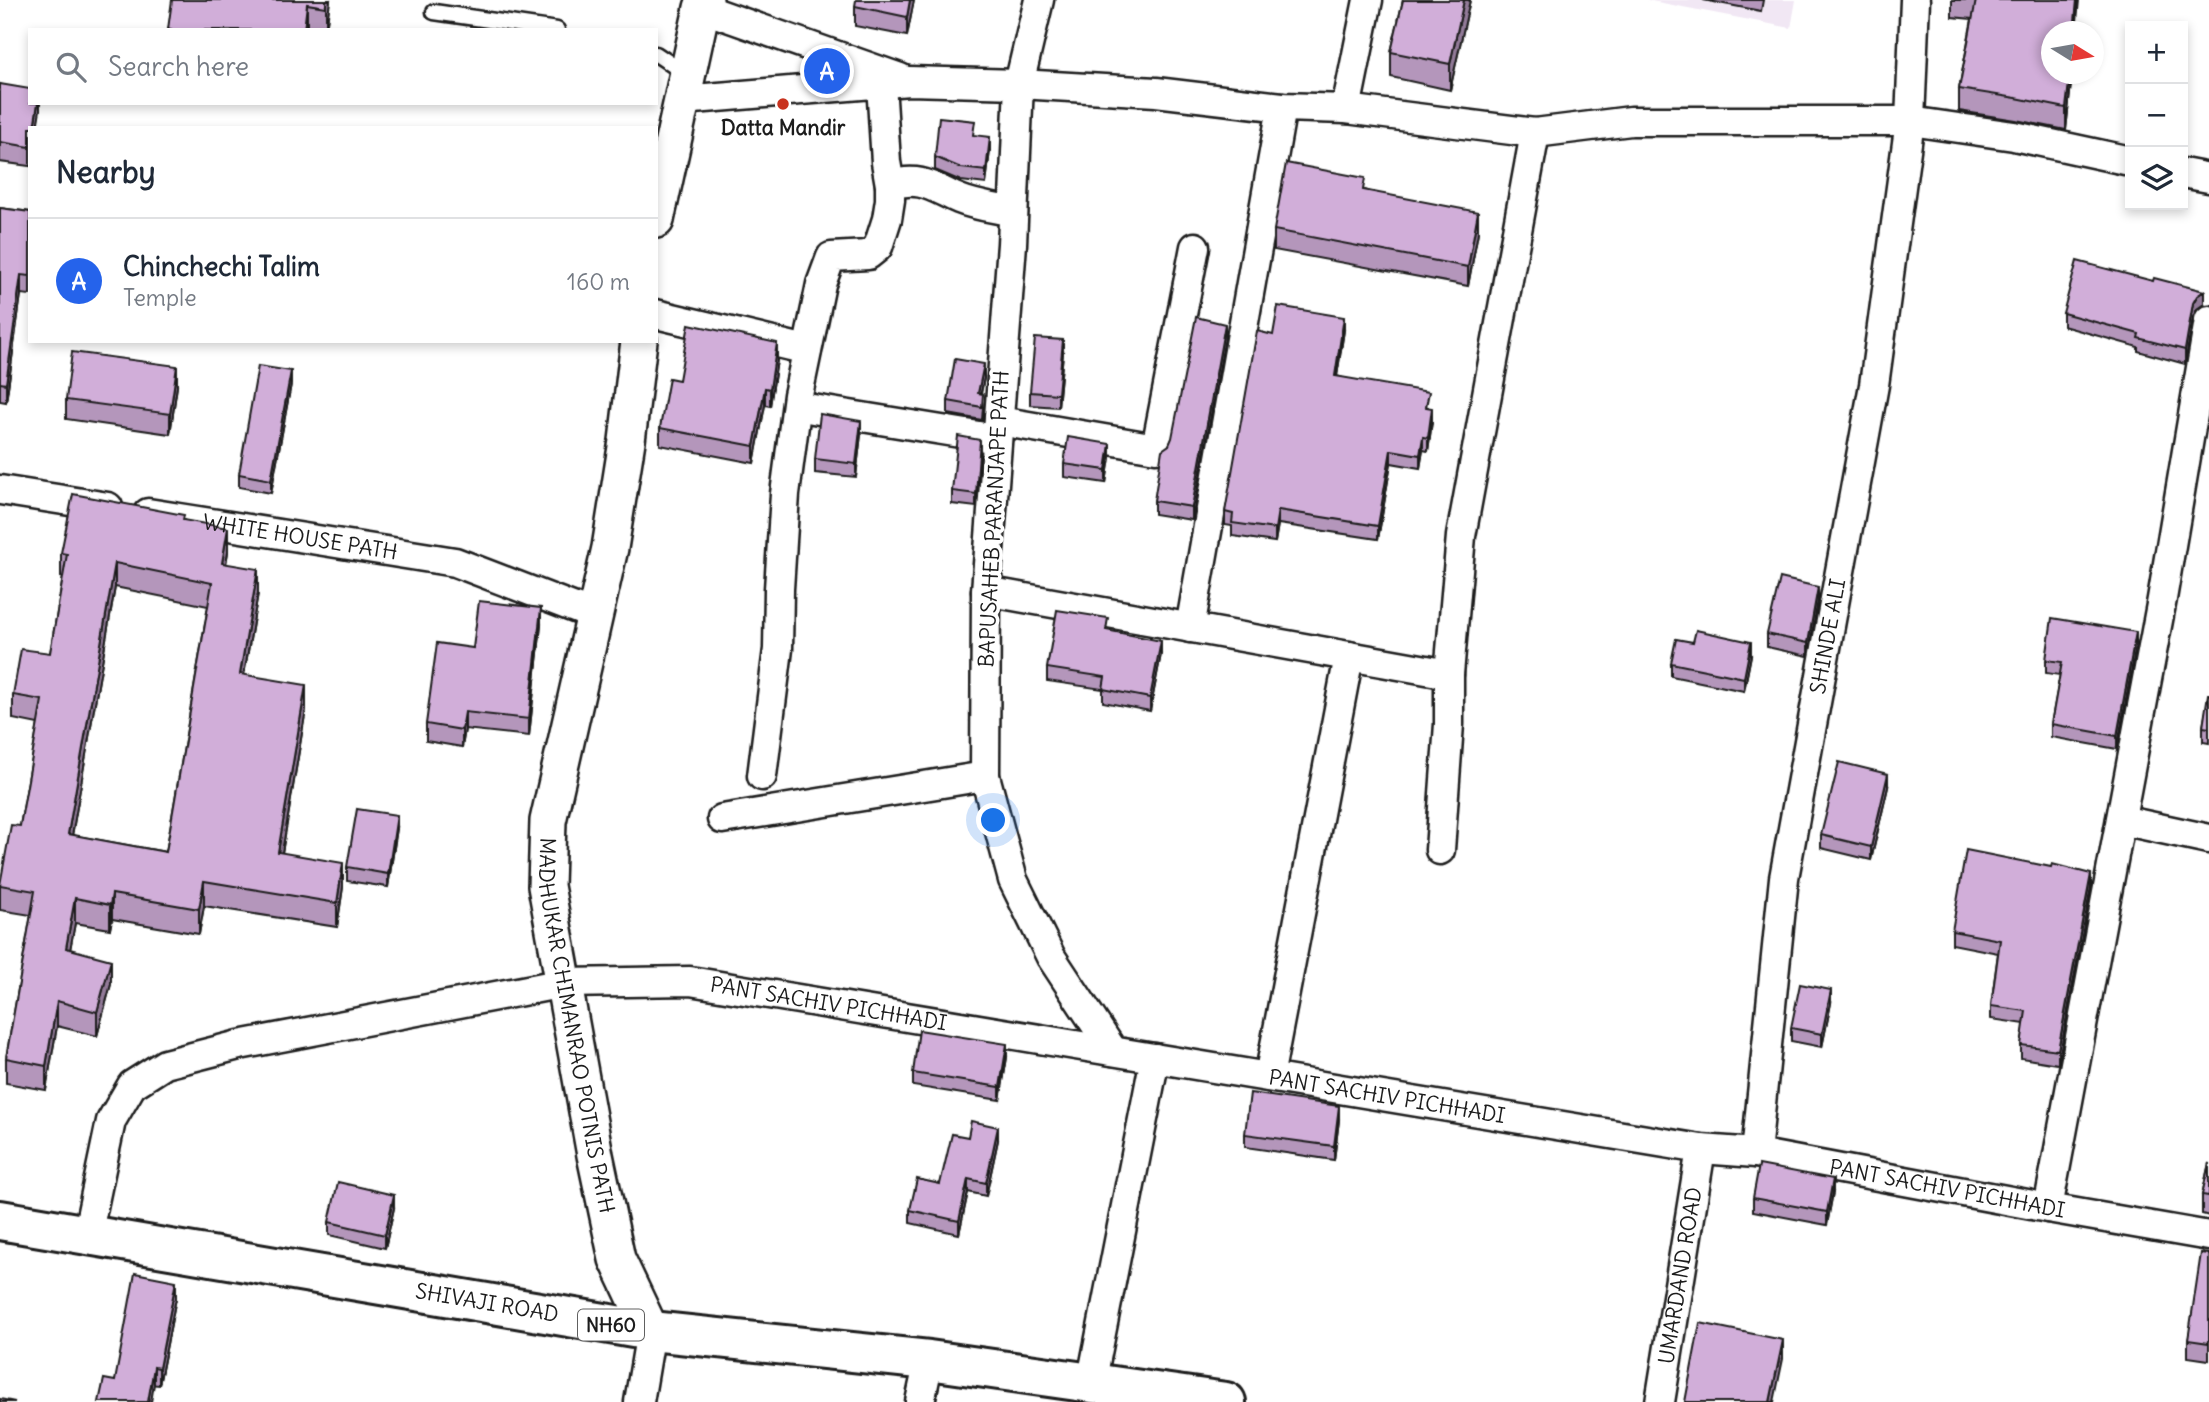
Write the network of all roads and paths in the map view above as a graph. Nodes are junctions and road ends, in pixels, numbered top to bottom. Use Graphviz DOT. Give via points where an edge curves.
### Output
graph roads {
  1 [pos="1039,0"];
  2 [pos="1368,0"];
  3 [pos="1916,0"];
  4 [pos="704,4"];
  5 [pos="434,12"];
  6 [pos="543,28"];
  7 [pos="658,56"];
  8 [pos="909,81"];
  9 [pos="881,84"];
  10 [pos="1019,84"];
  11 [pos="685,88"];
  12 [pos="1282,107"];
  13 [pos="1346,109"];
  14 [pos="1910,121"];
  15 [pos="1535,133"];
  16 [pos="2125,160"];
  17 [pos="2188,174"];
  18 [pos="2209,178"];
  19 [pos="890,185"];
  20 [pos="658,211"];
  21 [pos="1013,212"];
  22 [pos="1195,247"];
  23 [pos="658,314"];
  24 [pos="2209,320"];
  25 [pos="639,343"];
  26 [pos="807,350"];
  27 [pos="813,410"];
  28 [pos="998,430"];
  29 [pos="0,490"];
  30 [pos="986,591"];
  31 [pos="593,615"];
  32 [pos="1190,628"];
  33 [pos="1349,656"];
  34 [pos="1449,674"];
  35 [pos="762,776"];
  36 [pos="985,776"];
  37 [pos="722,820"];
  38 [pos="2121,820"];
  39 [pos="2209,839"];
  40 [pos="1440,850"];
  41 [pos="564,983"];
  42 [pos="1113,1051"];
  43 [pos="1155,1058"];
  44 [pos="1269,1077"];
  45 [pos="1701,1149"];
  46 [pos="1756,1153"];
  47 [pos="2048,1208"];
  48 [pos="0,1220"];
  49 [pos="87,1236"];
  50 [pos="2209,1236"];
  51 [pos="651,1332"];
  52 [pos="929,1360"];
  53 [pos="1091,1384"];
  54 [pos="639,1402"];
  55 [pos="919,1402"];
  56 [pos="1224,1402"];
  57 [pos="1660,1402"];
  1 -- 10 [label="street, BAPUSAHEB PARANJAPE PATH"];
  2 -- 13 [label="street"];
  3 -- 14 [label="street, SHINDE ALI"];
  4 -- 8 [label="street"];
  4 -- 11 [label="street"];
  5 -- 6 [label="lane"];
  7 -- 11 [label="lane"];
  8 -- 9 [label="street"];
  8 -- 10 [label="street"];
  9 -- 11 [label="street"];
  9 -- 19 [label="street"];
  10 -- 12 [label="street" via="1156,92"];
  10 -- 21 [label="street, BAPUSAHEB PARANJAPE PATH"];
  11 -- 20 [label="street"];
  12 -- 13 [label="street"];
  12 -- 32 [label="street"];
  13 -- 15 [label="street"];
  14 -- 15 [label="street" via="1631,121"];
  14 -- 16 [label="street" via="2014,136"];
  14 -- 46 [label="street, SHINDE ALI" via="1874,385 1784,878"];
  15 -- 34 [label="street" via="1461,536"];
  17 -- 18 [label="street"];
  19 -- 21 [label="street" via="928,184 959,199"];
  19 -- 26 [label="street" via="887,219 877,247 868,255 831,257"];
  21 -- 28 [label="street, BAPUSAHEB PARANJAPE PATH"];
  22 -- 28 [label="street" via="1156,448"];
  23 -- 26 [label="street"];
  24 -- 38 [label="street"];
  25 -- 31 [label="street, MADHUKAR CHIMANRAO POTNIS PATH" via="610,548"];
  26 -- 35 [label="street" via="785,494 778,649"];
  27 -- 28 [label="street"];
  28 -- 30 [label="street, BAPUSAHEB PARANJAPE PATH"];
  29 -- 31 [label="street, WHITE HOUSE PATH" via="455,562"];
  30 -- 32 [label="street"];
  30 -- 36 [label="street, BAPUSAHEB PARANJAPE PATH"];
  31 -- 41 [label="street, MADHUKAR CHIMANRAO POTNIS PATH" via="548,821 546,886"];
  32 -- 33 [label="street"];
  33 -- 34 [label="street"];
  33 -- 44 [label="street"];
  34 -- 40 [label="street"];
  36 -- 37 [label="street"];
  36 -- 42 [label="street, BAPUSAHEB PARANJAPE PATH" via="1013,880 1051,957"];
  38 -- 39 [label="street"];
  38 -- 47 [label="street"];
  41 -- 42 [label="street, PANT SACHIV PICHHADI" via="690,981"];
  41 -- 49 [label="street, PANT SACHIV PICHHADI" via="239,1045 165,1065 132,1085 111,1121"];
  41 -- 51 [label="street, MADHUKAR CHIMANRAO POTNIS PATH" via="617,1259"];
  42 -- 43 [label="street, PANT SACHIV PICHHADI"];
  43 -- 44 [label="street, PANT SACHIV PICHHADI"];
  43 -- 53 [label="street"];
  44 -- 45 [label="street, PANT SACHIV PICHHADI"];
  45 -- 46 [label="street, PANT SACHIV PICHHADI"];
  45 -- 57 [label="street, UMARDAND ROAD"];
  46 -- 47 [label="street, PANT SACHIV PICHHADI"];
  47 -- 50 [label="street, PANT SACHIV PICHHADI"];
  48 -- 49 [label="highway, SHIVAJI ROAD / NH60"];
  49 -- 51 [label="highway, SHIVAJI ROAD / NH60"];
  51 -- 52 [label="highway, SHIVAJI ROAD / NH60"];
  51 -- 54 [label="street"];
  52 -- 53 [label="highway, SHIVAJI ROAD / NH60"];
  52 -- 55 [label="street"];
  53 -- 56 [label="highway, SHIVAJI ROAD / NH60"];
}
